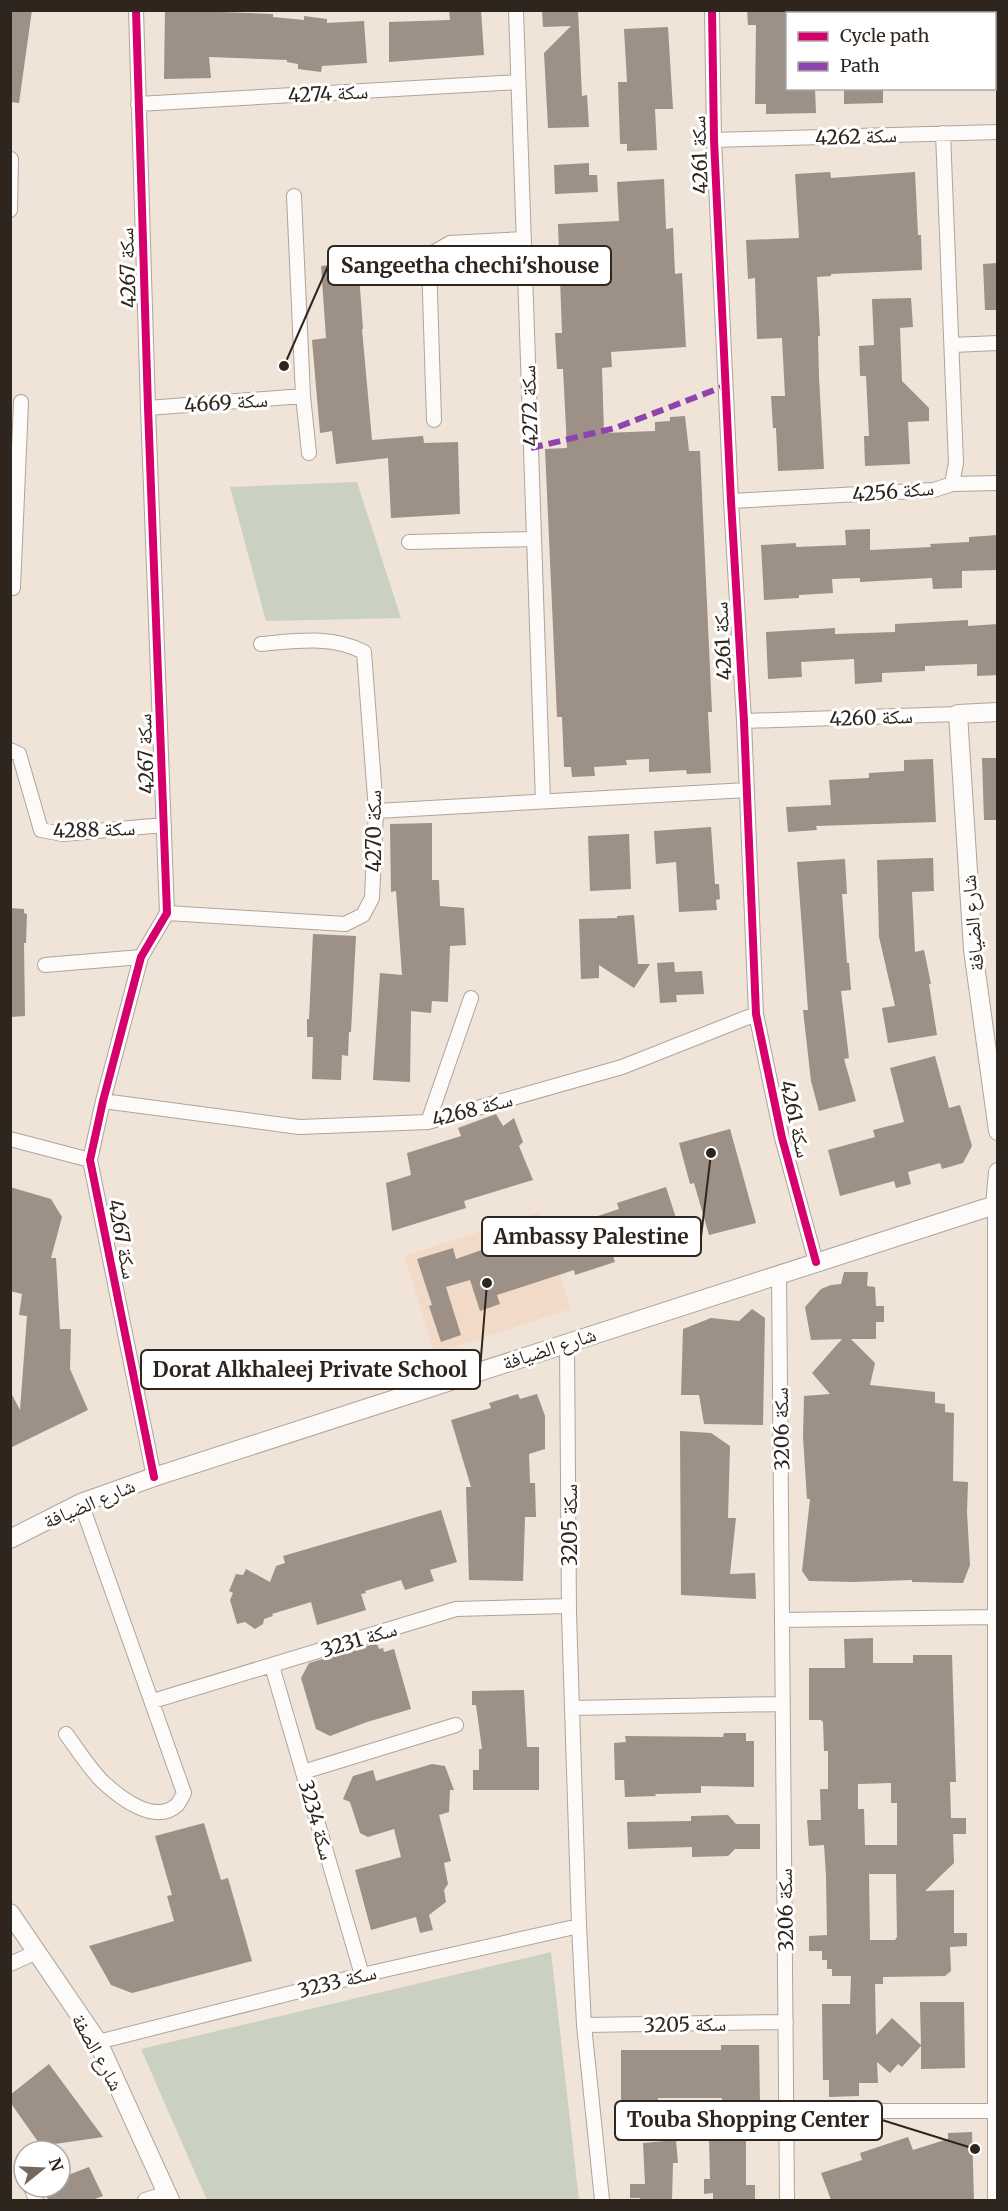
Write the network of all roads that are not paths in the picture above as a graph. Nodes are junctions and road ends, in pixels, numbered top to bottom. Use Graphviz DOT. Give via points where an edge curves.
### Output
graph roads {
  1 [pos="136,10"];
  2 [pos="516,10"];
  3 [pos="712,10"];
  4 [pos="518,82"];
  5 [pos="138,104"];
  6 [pos="998,132"];
  7 [pos="943,133"];
  8 [pos="714,140"];
  9 [pos="11,159"];
  10 [pos="294,196"];
  11 [pos="10,210"];
  12 [pos="524,239"];
  13 [pos="998,343"];
  14 [pos="952,345"];
  15 [pos="303,396"];
  16 [pos="21,402"];
  17 [pos="148,408"];
  18 [pos="434,420"];
  19 [pos="309,453"];
  20 [pos="998,483"];
  21 [pos="952,484"];
  22 [pos="731,501"];
  23 [pos="534,539"];
  24 [pos="409,542"];
  25 [pos="10,588"];
  26 [pos="261,644"];
  27 [pos="998,712"];
  28 [pos="958,714"];
  29 [pos="744,721"];
  30 [pos="10,750"];
  31 [pos="747,790"];
  32 [pos="543,801"];
  33 [pos="376,811"];
  34 [pos="164,825"];
  35 [pos="167,914"];
  36 [pos="141,957"];
  37 [pos="45,965"];
  38 [pos="471,998"];
  39 [pos="756,1014"];
  40 [pos="103,1101"];
  41 [pos="428,1122"];
  42 [pos="998,1131"];
  43 [pos="10,1139"];
  44 [pos="90,1160"];
  45 [pos="998,1172"];
  46 [pos="995,1205"];
  47 [pos="816,1262"];
  48 [pos="779,1274"];
  49 [pos="567,1342"];
  50 [pos="154,1476"];
  51 [pos="81,1503"];
  52 [pos="10,1539"];
  53 [pos="569,1606"];
  54 [pos="995,1617"];
  55 [pos="782,1620"];
  56 [pos="272,1666"];
  57 [pos="996,1700"];
  58 [pos="153,1701"];
  59 [pos="783,1704"];
  60 [pos="572,1708"];
  61 [pos="456,1725"];
  62 [pos="66,1734"];
  63 [pos="303,1772"];
  64 [pos="10,1913"];
  65 [pos="579,1926"];
  66 [pos="37,1952"];
  67 [pos="10,1964"];
  68 [pos="362,1975"];
  69 [pos="996,2016"];
  70 [pos="786,2022"];
  71 [pos="584,2025"];
  72 [pos="98,2042"];
  73 [pos="787,2111"];
  74 [pos="995,2111"];
  75 [pos="168,2197"];
  76 [pos="145,2200"];
  77 [pos="602,2200"];
  78 [pos="788,2200"];
  79 [pos="995,2200"];
  1 -- 5 [label="street, سكة 4267"];
  2 -- 4 [label="street, سكة 4272"];
  3 -- 8 [label="street, سكة 4261"];
  4 -- 5 [label="street, سكة 4274"];
  4 -- 12 [label="street, سكة 4272"];
  5 -- 17 [label="street, سكة 4267"];
  6 -- 7 [label="street, سكة 4262"];
  7 -- 8 [label="street, سكة 4262"];
  7 -- 14 [label="street, سكة 4256"];
  8 -- 22 [label="street, سكة 4261"];
  9 -- 11 [label="street"];
  10 -- 15 [label="street"];
  12 -- 18 [label="street" via="450,243 436,251 429,262"];
  12 -- 23 [label="street, سكة 4272"];
  13 -- 14 [label="street"];
  14 -- 21 [label="street, سكة 4256" via="956,463"];
  15 -- 17 [label="street, سكة 4669"];
  15 -- 19 [label="street"];
  16 -- 25 [label="street"];
  17 -- 34 [label="street, سكة 4267"];
  20 -- 21 [label="street"];
  21 -- 22 [label="street, سكة 4256" via="934,490"];
  22 -- 29 [label="street, سكة 4261"];
  23 -- 24 [label="street"];
  23 -- 32 [label="street, سكة 4272"];
  26 -- 33 [label="street, سكة 4270" via="326,640 364,652"];
  27 -- 28 [label="street, سكة 4260"];
  28 -- 29 [label="street, سكة 4260"];
  28 -- 42 [label="street, شارع الضيافة" via="973,950"];
  29 -- 31 [label="street, سكة 4261"];
  30 -- 34 [label="street, سكة 4288" via="19,754 41,830 63,834"];
  31 -- 32 [label="street"];
  31 -- 39 [label="street, سكة 4261"];
  32 -- 33 [label="street"];
  33 -- 35 [label="street, سكة 4270" via="372,898 363,915 345,924"];
  34 -- 35 [label="street, سكة 4267"];
  35 -- 36 [label="street, سكة 4267"];
  36 -- 37 [label="street"];
  36 -- 40 [label="street, سكة 4267"];
  38 -- 41 [label="street"];
  39 -- 41 [label="street, سكة 4268" via="622,1066"];
  39 -- 47 [label="street, سكة 4261" via="782,1138"];
  40 -- 41 [label="street, سكة 4268" via="299,1126"];
  40 -- 44 [label="street, سكة 4267"];
  43 -- 44 [label="street"];
  44 -- 50 [label="street, سكة 4267"];
  45 -- 46 [label="street"];
  46 -- 47 [label="street, شارع الضيافة"];
  46 -- 54 [label="street"];
  47 -- 48 [label="street, شارع الضيافة"];
  48 -- 49 [label="street, شارع الضيافة"];
  48 -- 55 [label="street, سكة 3206"];
  49 -- 50 [label="street, شارع الضيافة"];
  49 -- 53 [label="street, سكة 3205"];
  50 -- 51 [label="street, شارع الضيافة"];
  51 -- 52 [label="street, شارع الضيافة"];
  51 -- 58 [label="street"];
  53 -- 56 [label="street, سكة 3231" via="456,1609"];
  53 -- 60 [label="street, سكة 3205"];
  54 -- 55 [label="street"];
  54 -- 57 [label="street"];
  55 -- 59 [label="street, سكة 3206"];
  56 -- 58 [label="street, سكة 3231"];
  56 -- 63 [label="street, سكة 3234"];
  57 -- 69 [label="street"];
  58 -- 62 [label="street" via="184,1793 178,1804 164,1811 148,1811 124,1799 102,1781"];
  59 -- 60 [label="street"];
  59 -- 70 [label="street, سكة 3206"];
  60 -- 65 [label="street, سكة 3205"];
  61 -- 63 [label="street"];
  63 -- 68 [label="street, سكة 3234"];
  64 -- 66 [label="street, شارع الصفة"];
  65 -- 68 [label="street, سكة 3233"];
  65 -- 71 [label="street, سكة 3205"];
  66 -- 67 [label="street"];
  66 -- 72 [label="street, شارع الصفة"];
  68 -- 72 [label="street, سكة 3233"];
  69 -- 74 [label="street"];
  70 -- 71 [label="street, سكة 3205"];
  70 -- 73 [label="street, سكة 3206"];
  71 -- 77 [label="street, سكة 3205"];
  72 -- 75 [label="street, شارع الصفة"];
  73 -- 74 [label="street"];
  73 -- 78 [label="street, سكة 3206"];
  74 -- 79 [label="street"];
  75 -- 76 [label="street"];
}
